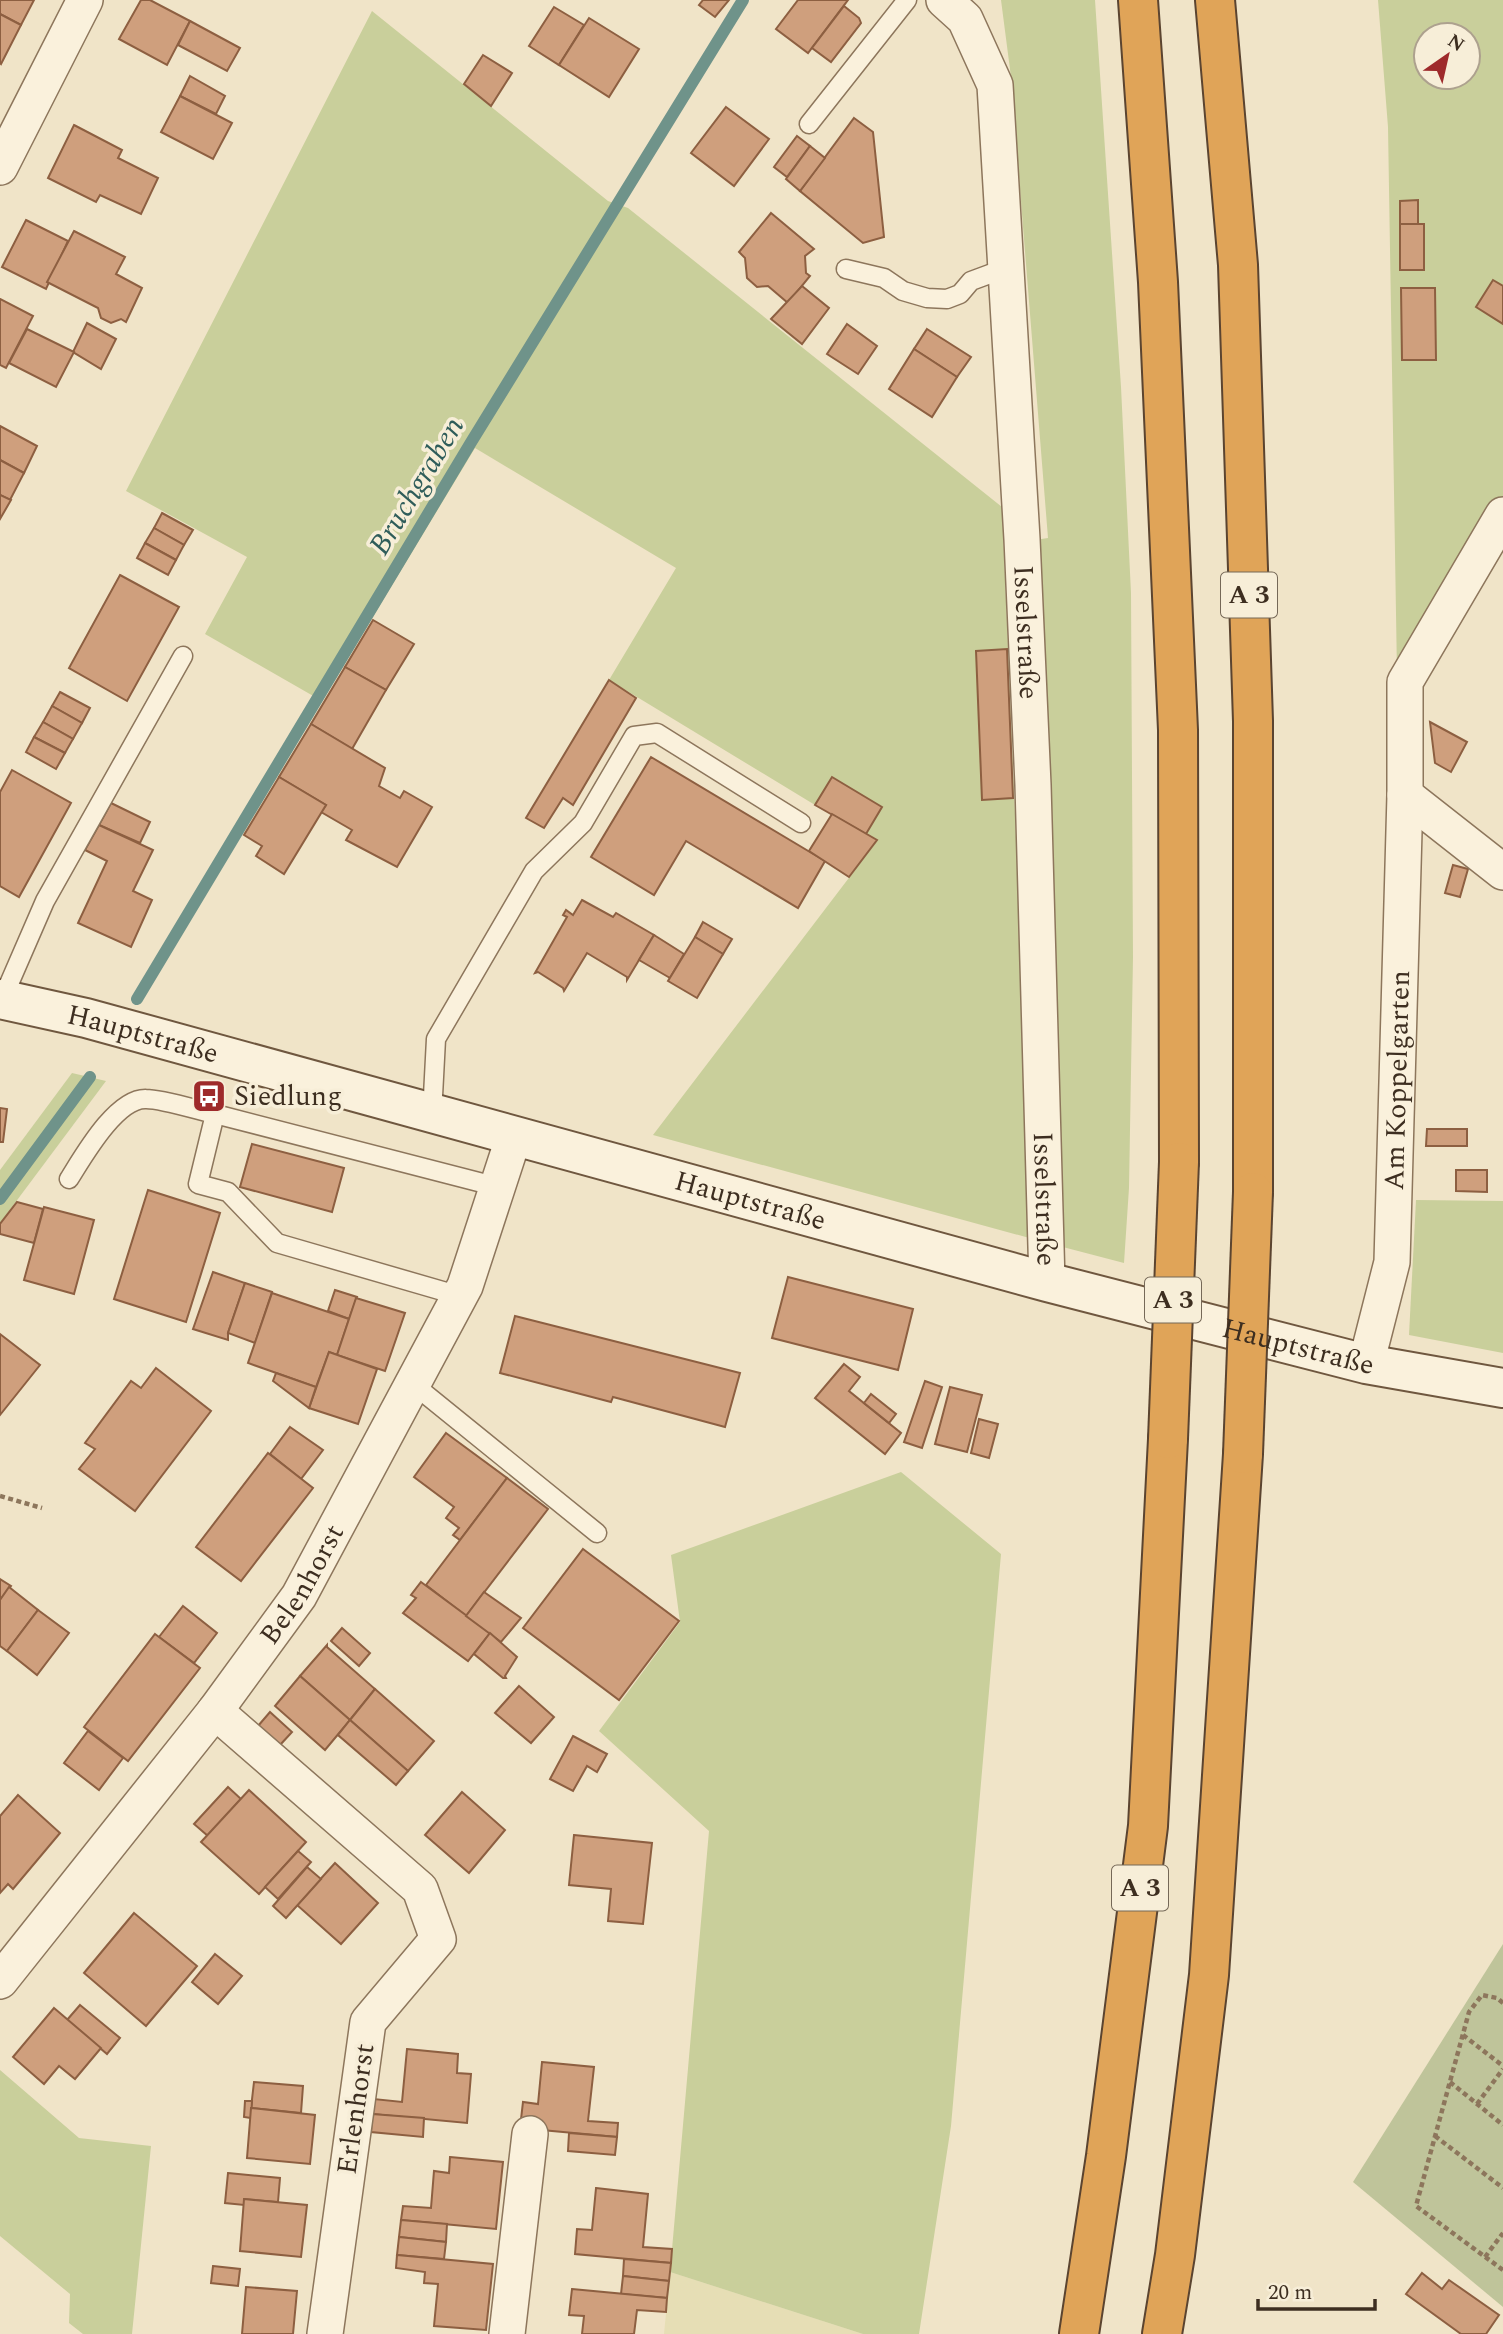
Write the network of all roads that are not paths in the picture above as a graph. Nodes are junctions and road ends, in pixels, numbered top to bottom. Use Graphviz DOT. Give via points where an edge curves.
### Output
graph roads {
  1 [pos="85,0"];
  2 [pos="907,0"];
  3 [pos="944,0"];
  4 [pos="1138,0"];
  5 [pos="1216,0"];
  6 [pos="809,124"];
  7 [pos="0,167"];
  8 [pos="1006,268"];
  9 [pos="846,269"];
  10 [pos="1503,516"];
  11 [pos="183,656"];
  12 [pos="1405,795"];
  13 [pos="801,823"];
  14 [pos="1503,872"];
  15 [pos="1,1000"];
  16 [pos="215,1114"];
  17 [pos="432,1115"];
  18 [pos="514,1136"];
  19 [pos="69,1179"];
  20 [pos="498,1187"];
  21 [pos="1047,1282"];
  22 [pos="460,1296"];
  23 [pos="1366,1364"];
  24 [pos="413,1384"];
  25 [pos="1503,1388"];
  26 [pos="597,1533"];
  27 [pos="215,1711"];
  28 [pos="0,1981"];
  29 [pos="530,2134"];
  30 [pos="326,2334"];
  31 [pos="507,2334"];
  32 [pos="1079,2334"];
  33 [pos="1162,2334"];
  1 -- 7 [label="street"];
  2 -- 6 [label="lane"];
  3 -- 8 [label="street, Isselstraße" via="965,19 995,85"];
  4 -- 32 [label="highway, A 3, bridge" via="1158,282 1178,730 1179,1161 1148,1826"];
  5 -- 33 [label="highway, A 3, bridge" via="1238,265 1252,708 1253,1192 1243,1454 1209,1975"];
  8 -- 9 [label="lane" via="971,281 960,294 947,299 903,291 884,278"];
  8 -- 21 [label="street, Isselstraße" via="1032,771"];
  10 -- 12 [label="street, Am Koppelgarten" via="1405,682"];
  11 -- 15 [label="lane" via="45,901"];
  12 -- 14 [label="street"];
  12 -- 23 [label="street, Am Koppelgarten" via="1392,1262"];
  13 -- 17 [label="lane" via="657,733 634,736 583,823 534,871 436,1039"];
  15 -- 17 [label="main road, Hauptstraße" via="86,1018"];
  16 -- 19 [label="lane" via="145,1098 129,1103 95,1136"];
  16 -- 20 [label="lane"];
  16 -- 22 [label="lane" via="198,1184 228,1192 277,1243"];
  17 -- 18 [label="main road, Hauptstraße"];
  18 -- 20 [label="street, Belenhorst"];
  18 -- 21 [label="main road, Hauptstraße"];
  20 -- 22 [label="street, Belenhorst"];
  21 -- 23 [label="main road, Hauptstraße"];
  22 -- 24 [label="street, Belenhorst"];
  23 -- 25 [label="main road, Hauptstraße"];
  24 -- 26 [label="lane"];
  24 -- 27 [label="street, Belenhorst" via="299,1596"];
  27 -- 28 [label="street, Belenhorst"];
  27 -- 30 [label="street, Erlenhorst" via="420,1889 438,1939 368,2022"];
  29 -- 31 [label="street"];
}
